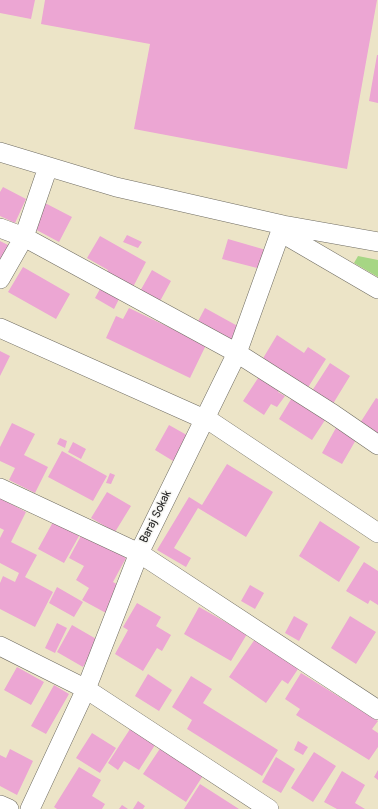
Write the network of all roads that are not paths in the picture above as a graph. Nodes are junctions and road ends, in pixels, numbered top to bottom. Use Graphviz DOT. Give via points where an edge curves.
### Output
graph roads {
  1 [pos="0,152"];
  2 [pos="48,167"];
  3 [pos="0,228"];
  4 [pos="283,229"];
  5 [pos="24,237"];
  6 [pos="378,242"];
  7 [pos="0,278"];
  8 [pos="378,289"];
  9 [pos="0,328"];
  10 [pos="237,353"];
  11 [pos="204,419"];
  12 [pos="378,444"];
  13 [pos="0,488"];
  14 [pos="378,533"];
  15 [pos="139,552"];
  16 [pos="0,646"];
  17 [pos="86,689"];
  18 [pos="378,710"];
  19 [pos="0,805"];
  20 [pos="8,809"];
  21 [pos="30,809"];
  22 [pos="269,809"];
  1 -- 2 [label="street"];
  2 -- 4 [label="street"];
  2 -- 5 [label="street"];
  3 -- 5 [label="street"];
  4 -- 6 [label="street"];
  4 -- 8 [label="street"];
  4 -- 10 [label="street, Baraj Sokak"];
  5 -- 7 [label="street"];
  5 -- 10 [label="street"];
  9 -- 11 [label="street"];
  10 -- 11 [label="street, Baraj Sokak"];
  10 -- 12 [label="street"];
  11 -- 14 [label="street"];
  11 -- 15 [label="street, Baraj Sokak"];
  13 -- 15 [label="street"];
  15 -- 17 [label="street, Baraj Sokak"];
  15 -- 18 [label="street"];
  16 -- 17 [label="street"];
  17 -- 21 [label="street, Baraj Sokak"];
  17 -- 22 [label="street"];
  19 -- 20 [label="street"];
}
